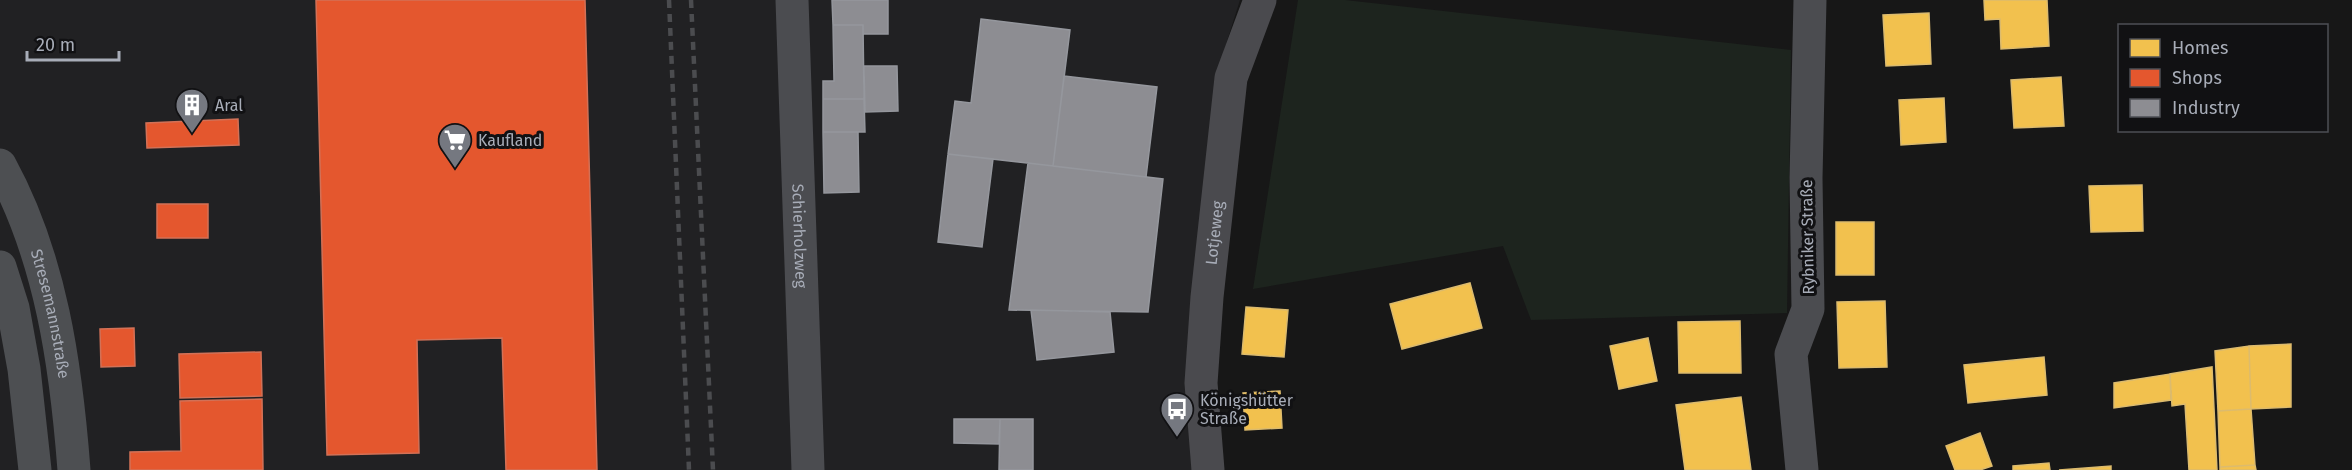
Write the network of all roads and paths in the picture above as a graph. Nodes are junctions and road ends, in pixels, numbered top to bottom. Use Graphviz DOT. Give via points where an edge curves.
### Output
graph roads {
  1 [pos="792,0"];
  2 [pos="1260,0"];
  3 [pos="1810,0"];
  4 [pos="0,165"];
  5 [pos="0,267"];
  6 [pos="35,470"];
  7 [pos="74,470"];
  8 [pos="808,470"];
  9 [pos="1208,470"];
  10 [pos="1802,470"];
  1 -- 8 [label="street, Schierholzweg"];
  2 -- 9 [label="street, Lotjeweg" via="1231,78 1201,383"];
  3 -- 10 [label="street, Rybniker Straße" via="1808,309 1791,354"];
  4 -- 7 [label="main road, Stresemannstraße" via="25,217 49,288 63,363"];
  5 -- 6 [label="main road" via="13,308 22,359"];
}
